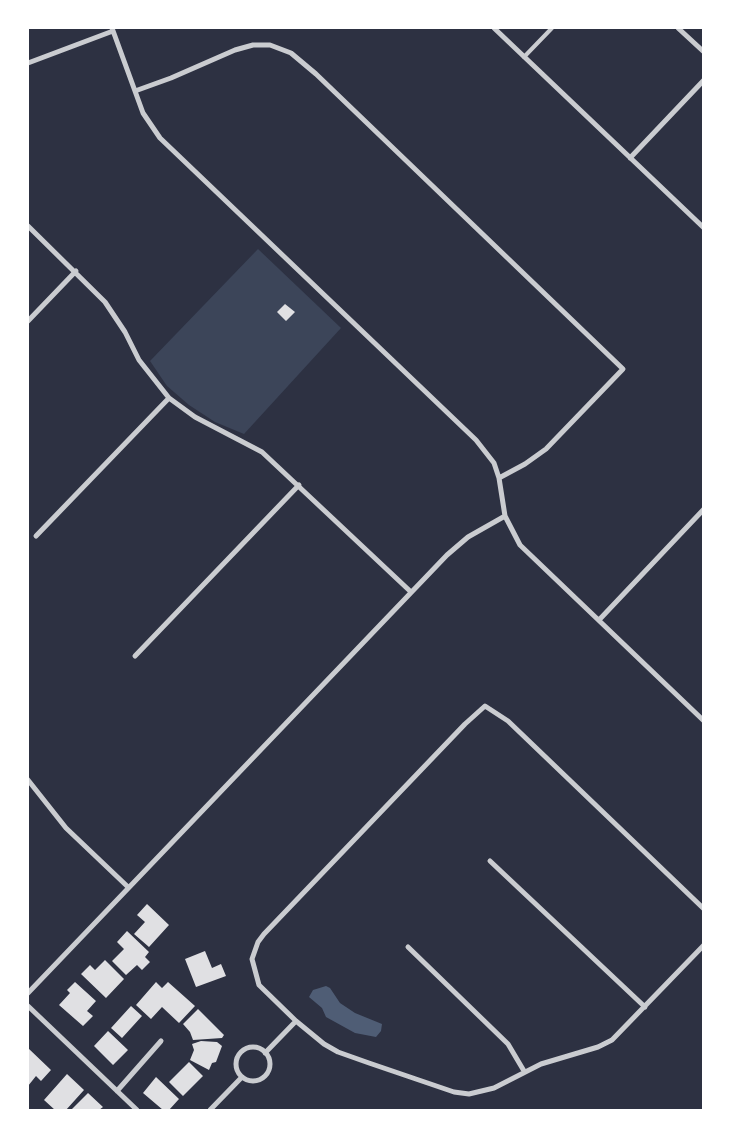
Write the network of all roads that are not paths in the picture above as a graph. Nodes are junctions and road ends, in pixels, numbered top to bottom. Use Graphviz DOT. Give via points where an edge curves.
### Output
graph roads {
  1 [pos="494,28"];
  2 [pos="552,28"];
  3 [pos="678,28"];
  4 [pos="112,29"];
  5 [pos="704,52"];
  6 [pos="524,57"];
  7 [pos="28,63"];
  8 [pos="704,80"];
  9 [pos="135,90"];
  10 [pos="630,158"];
  11 [pos="28,226"];
  12 [pos="704,228"];
  13 [pos="76,271"];
  14 [pos="28,321"];
  15 [pos="169,398"];
  16 [pos="499,478"];
  17 [pos="299,485"];
  18 [pos="704,509"];
  19 [pos="505,516"];
  20 [pos="36,536"];
  21 [pos="411,592"];
  22 [pos="599,620"];
  23 [pos="136,656"];
  24 [pos="704,721"];
  25 [pos="28,780"];
  26 [pos="490,861"];
  27 [pos="128,887"];
  28 [pos="704,908"];
  29 [pos="704,945"];
  30 [pos="408,947"];
  31 [pos="28,993"];
  32 [pos="28,1006"];
  33 [pos="644,1007"];
  34 [pos="296,1021"];
  35 [pos="161,1040"];
  36 [pos="265,1053"];
  37 [pos="524,1071"];
  38 [pos="242,1077"];
  39 [pos="117,1091"];
  40 [pos="137,1110"];
  41 [pos="210,1110"];
  1 -- 6 [label="street"];
  2 -- 6 [label="lane"];
  3 -- 5 [label="street"];
  4 -- 7 [label="street"];
  4 -- 9 [label="street"];
  6 -- 10 [label="street"];
  8 -- 10 [label="street"];
  9 -- 16 [label="street" via="147,120 160,138 476,440 494,464"];
  9 -- 16 [label="street" via="235,50 254,45 279,47 316,74 623,369 546,449"];
  10 -- 12 [label="street"];
  11 -- 13 [label="street"];
  13 -- 14 [label="street"];
  13 -- 15 [label="street" via="114,314 139,360"];
  15 -- 17 [label="street" via="195,416 262,452"];
  15 -- 20 [label="street"];
  16 -- 19 [label="street"];
  17 -- 21 [label="street"];
  17 -- 23 [label="street"];
  18 -- 22 [label="street"];
  19 -- 21 [label="street" via="457,545"];
  19 -- 22 [label="street" via="520,545"];
  21 -- 27 [label="street"];
  22 -- 24 [label="street"];
  25 -- 27 [label="street" via="66,828"];
  26 -- 33 [label="street"];
  27 -- 31 [label="street"];
  28 -- 34 [label="street" via="508,721 485,706 258,942 252,960 259,984"];
  29 -- 33 [label="street"];
  30 -- 37 [label="street" via="508,1044"];
  32 -- 39 [label="street"];
  33 -- 37 [label="street" via="620,1033 598,1047"];
  34 -- 36 [label="street"];
  34 -- 37 [label="street" via="338,1052 454,1092 477,1093 494,1088"];
  35 -- 39 [label="street"];
  36 -- 38 [label="street" via="270,1066 267,1074 255,1081"];
  36 -- 38 [label="street" via="250,1048 239,1055 236,1064"];
  38 -- 41 [label="street"];
  39 -- 40 [label="street"];
}
